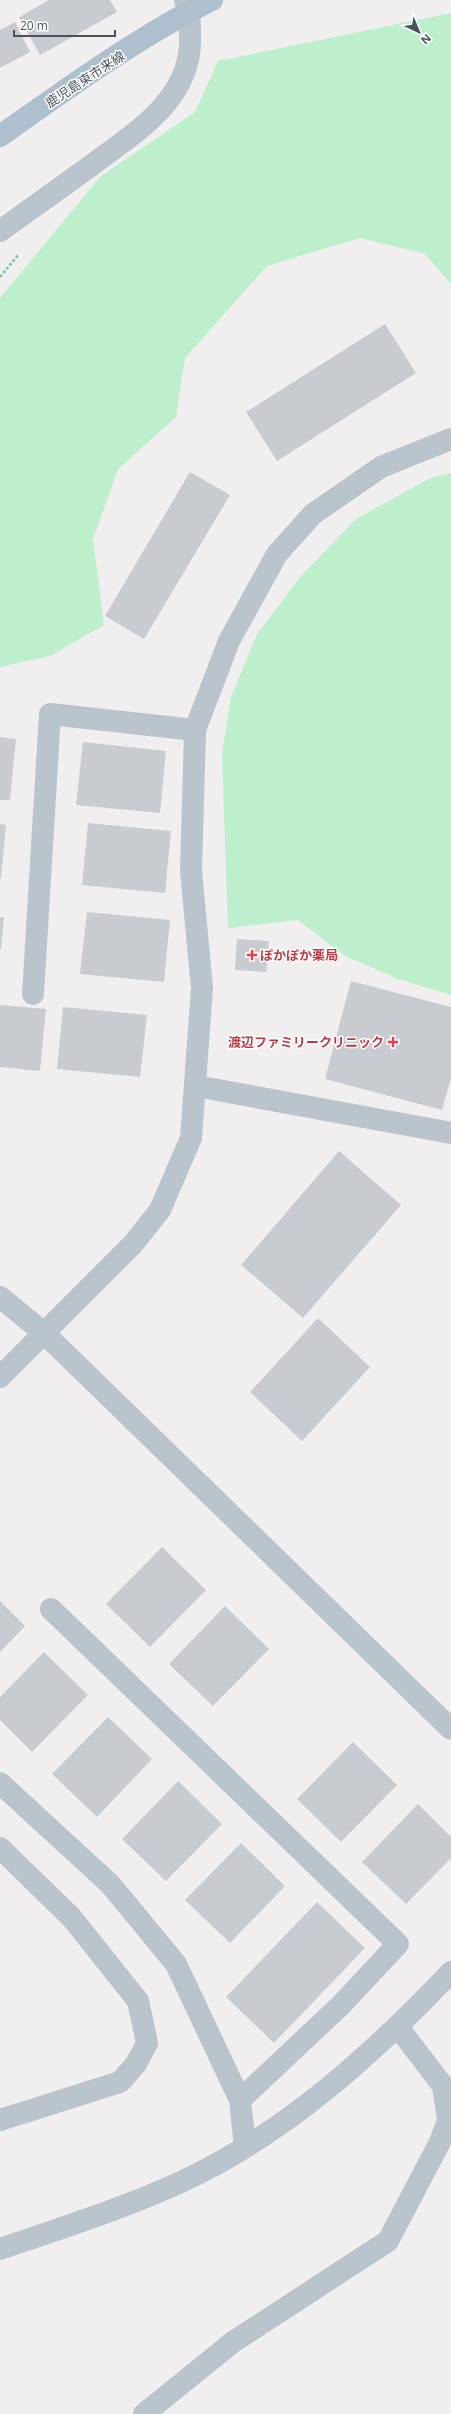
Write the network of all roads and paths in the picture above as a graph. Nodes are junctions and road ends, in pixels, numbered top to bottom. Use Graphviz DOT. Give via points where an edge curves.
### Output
graph roads {
  1 [pos="212,0"];
  2 [pos="187,6"];
  3 [pos="0,136"];
  4 [pos="0,231"];
  5 [pos="451,439"];
  6 [pos="194,730"];
  7 [pos="33,994"];
  8 [pos="196,1086"];
  9 [pos="451,1133"];
  10 [pos="0,1297"];
  11 [pos="44,1333"];
  12 [pos="0,1377"];
  13 [pos="50,1609"];
  14 [pos="451,1729"];
  15 [pos="0,1783"];
  16 [pos="0,1848"];
  17 [pos="451,1972"];
  18 [pos="398,2028"];
  19 [pos="240,2100"];
  20 [pos="0,2120"];
  21 [pos="245,2147"];
  22 [pos="0,2249"];
  23 [pos="144,2414"];
  1 -- 2 [label="main road, 鹿児島東市来線"];
  2 -- 3 [label="main road, 鹿児島東市来線"];
  2 -- 4 [label="street" via="191,46 188,64 182,81 165,105 133,136"];
  5 -- 6 [label="street" via="381,467 313,514 277,554 229,641"];
  6 -- 7 [label="street" via="50,714"];
  6 -- 8 [label="street" via="191,871 202,988"];
  8 -- 9 [label="street"];
  8 -- 11 [label="street" via="191,1138 160,1210 133,1244"];
  10 -- 11 [label="street"];
  11 -- 12 [label="street"];
  11 -- 14 [label="street"];
  13 -- 19 [label="street" via="398,1944 342,2005"];
  15 -- 19 [label="street" via="110,1884 176,1964"];
  16 -- 20 [label="street" via="72,1918 138,2001 147,2043 136,2064 120,2082"];
  17 -- 18 [label="street"];
  18 -- 21 [label="street" via="310,2102"];
  18 -- 23 [label="street" via="442,2086 448,2120 440,2142 388,2241 233,2342"];
  19 -- 21 [label="street"];
  21 -- 22 [label="street" via="182,2182 114,2211"];
}
